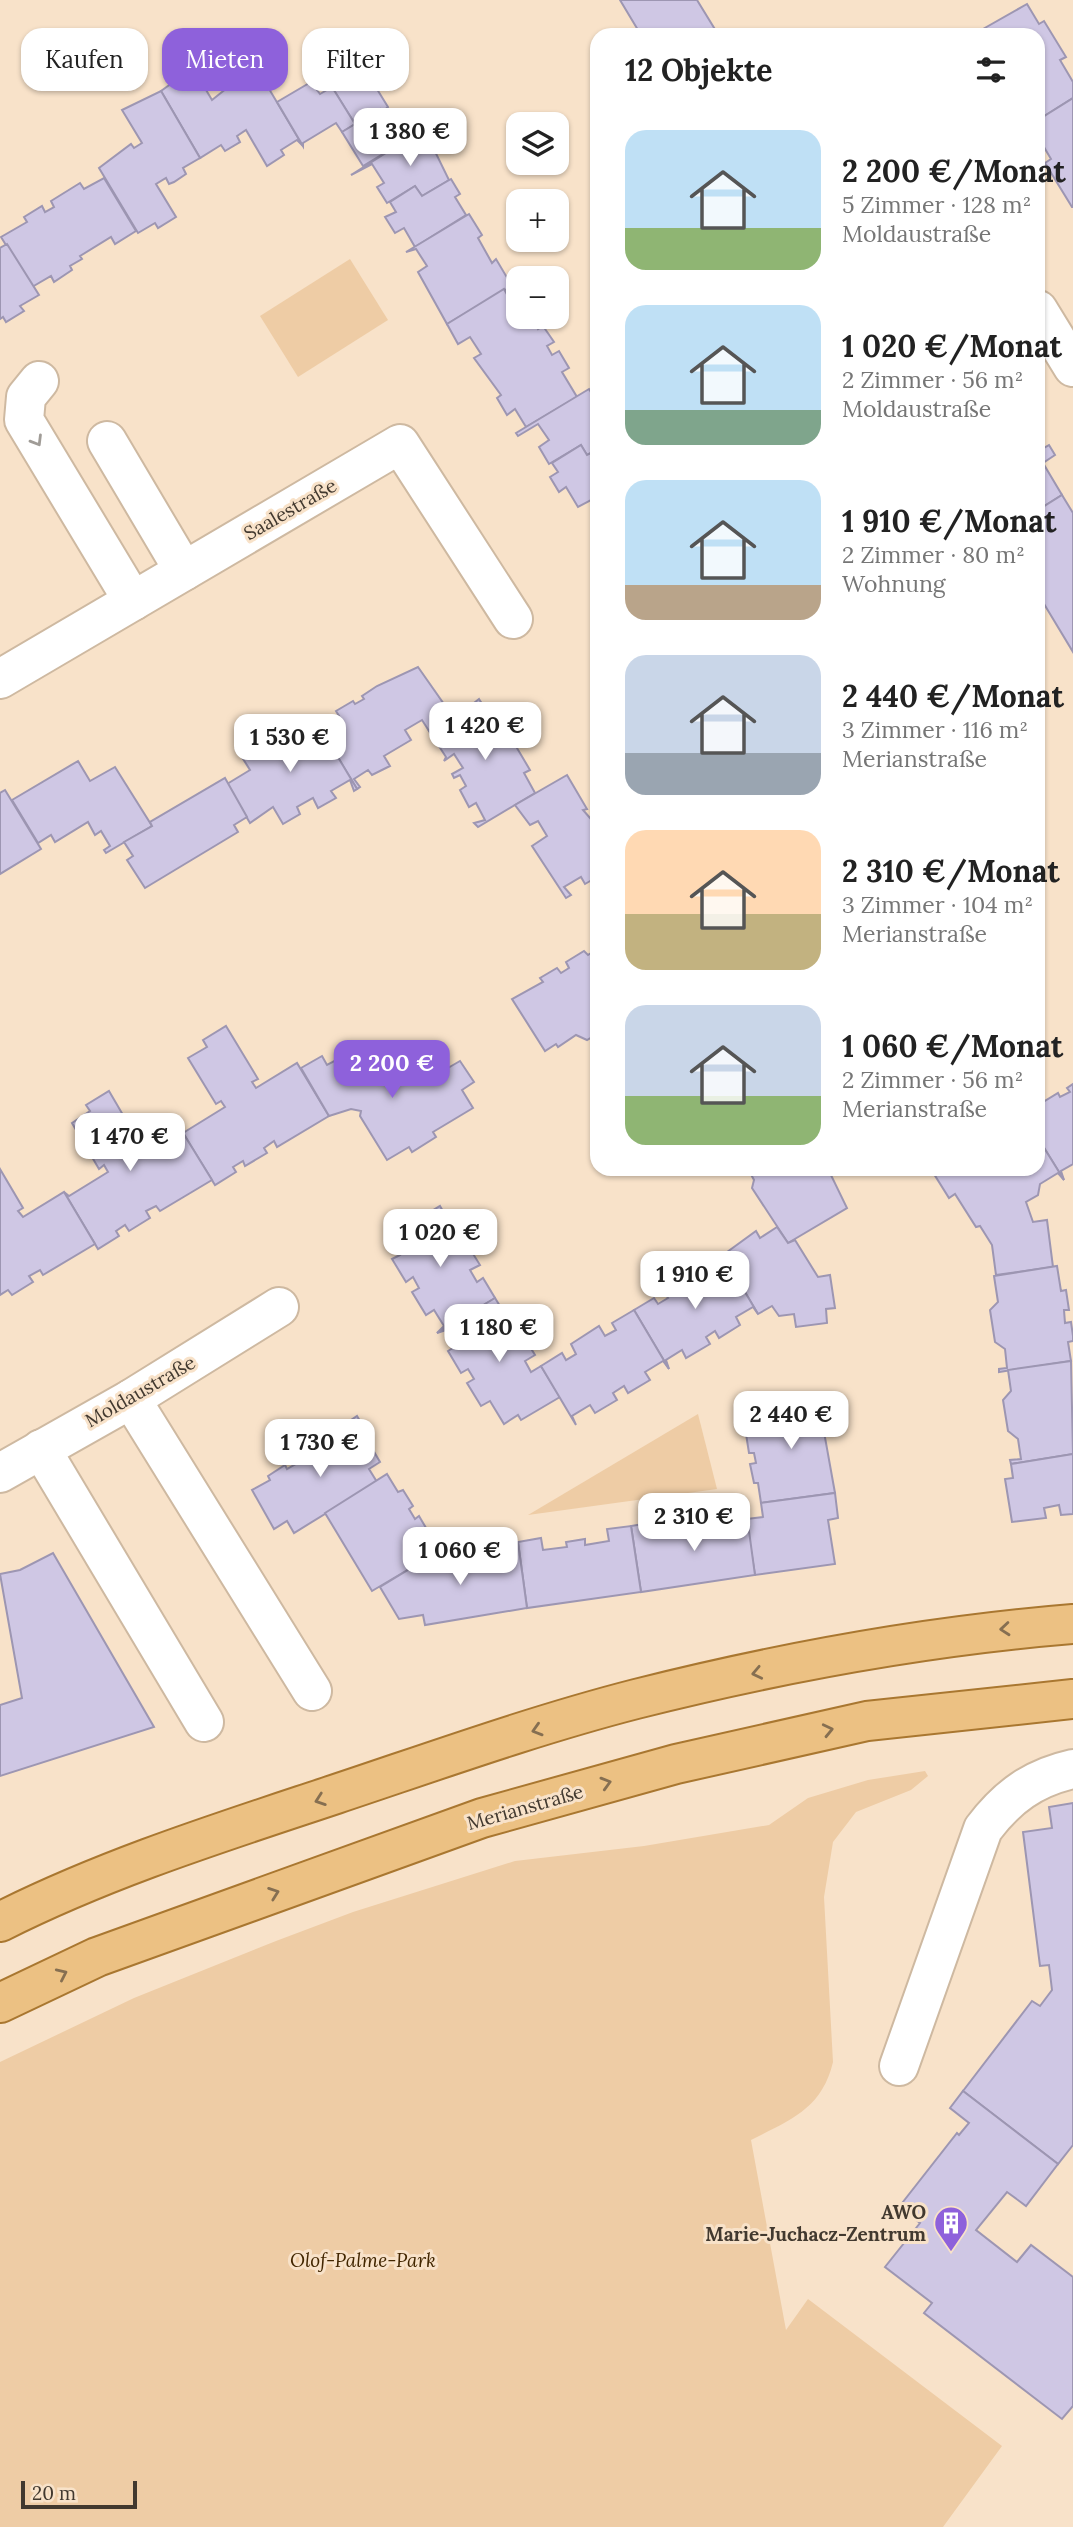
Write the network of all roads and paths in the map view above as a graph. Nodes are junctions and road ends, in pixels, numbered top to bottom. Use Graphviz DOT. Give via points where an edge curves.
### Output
graph roads {
  1 [pos="1054,319"];
  2 [pos="1073,367"];
  3 [pos="39,381"];
  4 [pos="184,571"];
  5 [pos="140,596"];
  6 [pos="513,619"];
  7 [pos="0,679"];
  8 [pos="279,1307"];
  9 [pos="131,1399"];
  10 [pos="41,1449"];
  11 [pos="0,1473"];
  12 [pos="1073,1624"];
  13 [pos="312,1691"];
  14 [pos="1073,1699"];
  15 [pos="204,1722"];
  16 [pos="1073,1769"];
  17 [pos="0,1922"];
  18 [pos="0,2003"];
  19 [pos="899,2066"];
  1 -- 2 [label="street"];
  3 -- 5 [label="street, one-way" via="26,397 24,420"];
  4 -- 5 [label="street, Saalestraße"];
  4 -- 5 [label="street" via="96,453 78,472 78,484"];
  4 -- 6 [label="street, Saalestraße" via="400,444"];
  5 -- 7 [label="street, Saalestraße"];
  8 -- 9 [label="street, Moldaustraße"];
  9 -- 10 [label="street, Moldaustraße"];
  9 -- 13 [label="street"];
  10 -- 11 [label="street, Moldaustraße"];
  10 -- 15 [label="street"];
  12 -- 17 [label="main road, one-way" via="994,1630 837,1655 635,1699 256,1821 68,1888"];
  18 -- 14 [label="main road, Merianstraße, one-way" via="97,1957 508,1811 676,1764 867,1721"];
  16 -- 19 [label="street" via="1027,1785 1007,1800 983,1829"];
}
